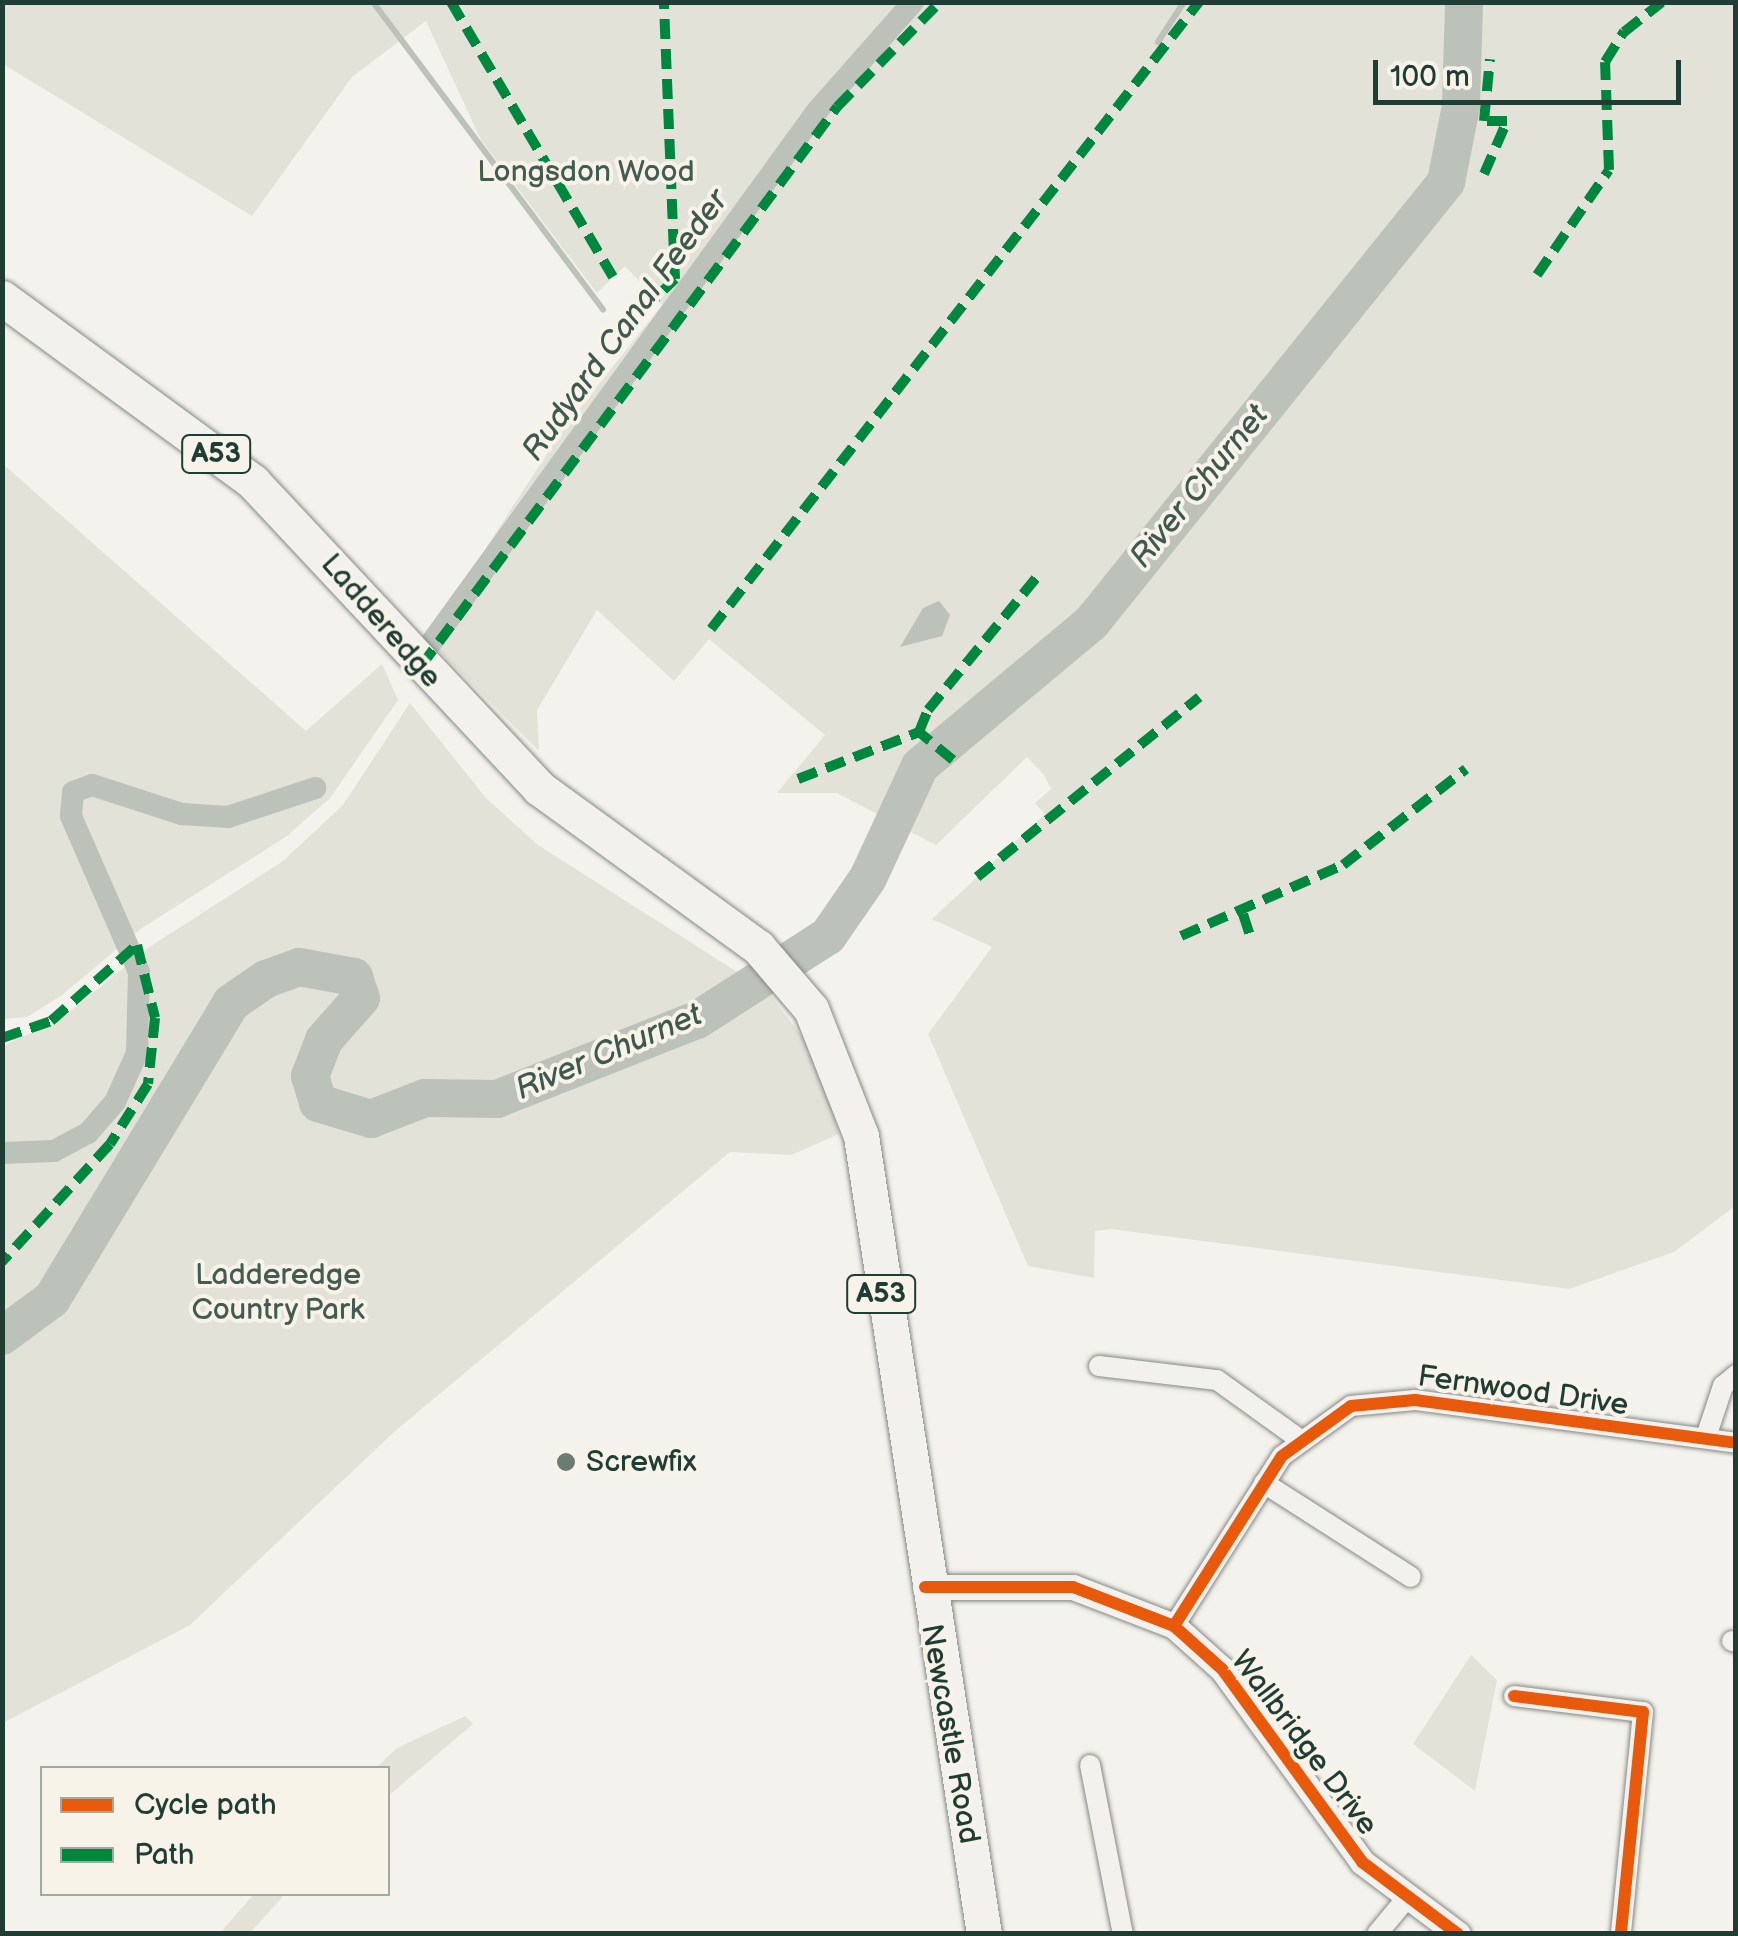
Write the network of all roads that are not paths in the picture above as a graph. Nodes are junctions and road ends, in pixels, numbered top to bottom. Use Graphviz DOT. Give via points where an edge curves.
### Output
graph roads {
  1 [pos="2,298"];
  2 [pos="811,1009"];
  3 [pos="1099,1366"];
  4 [pos="1736,1375"];
  5 [pos="1706,1437"];
  6 [pos="1299,1439"];
  7 [pos="1736,1442"];
  8 [pos="1264,1483"];
  9 [pos="1410,1578"];
  10 [pos="925,1587"];
  11 [pos="1174,1626"];
  12 [pos="1514,1696"];
  13 [pos="1090,1765"];
  14 [pos="1407,1898"];
  15 [pos="984,1934"];
  16 [pos="1123,1934"];
  17 [pos="1377,1934"];
  18 [pos="1458,1934"];
  19 [pos="1621,1934"];
  1 -- 2 [label="highway, Ladderedge / A53" via="253,482 539,788 758,947"];
  2 -- 10 [label="highway, Newcastle Road / A53" via="860,1136"];
  3 -- 6 [label="street" via="1217,1380"];
  4 -- 5 [label="street" via="1722,1386"];
  5 -- 6 [label="street, Fernwood Drive" via="1383,1398 1351,1406"];
  5 -- 7 [label="street, Fernwood Drive"];
  6 -- 8 [label="street, Fernwood Drive"];
  8 -- 9 [label="street"];
  8 -- 11 [label="street, Fernwood Drive"];
  10 -- 11 [label="street, Wallbridge Drive" via="1073,1587"];
  10 -- 15 [label="highway, Newcastle Road / A53"];
  11 -- 14 [label="street, Wallbridge Drive" via="1222,1670 1331,1827"];
  12 -- 19 [label="street" via="1643,1712"];
  13 -- 16 [label="street"];
  14 -- 17 [label="street"];
  14 -- 18 [label="street, Wallbridge Drive"];
}
